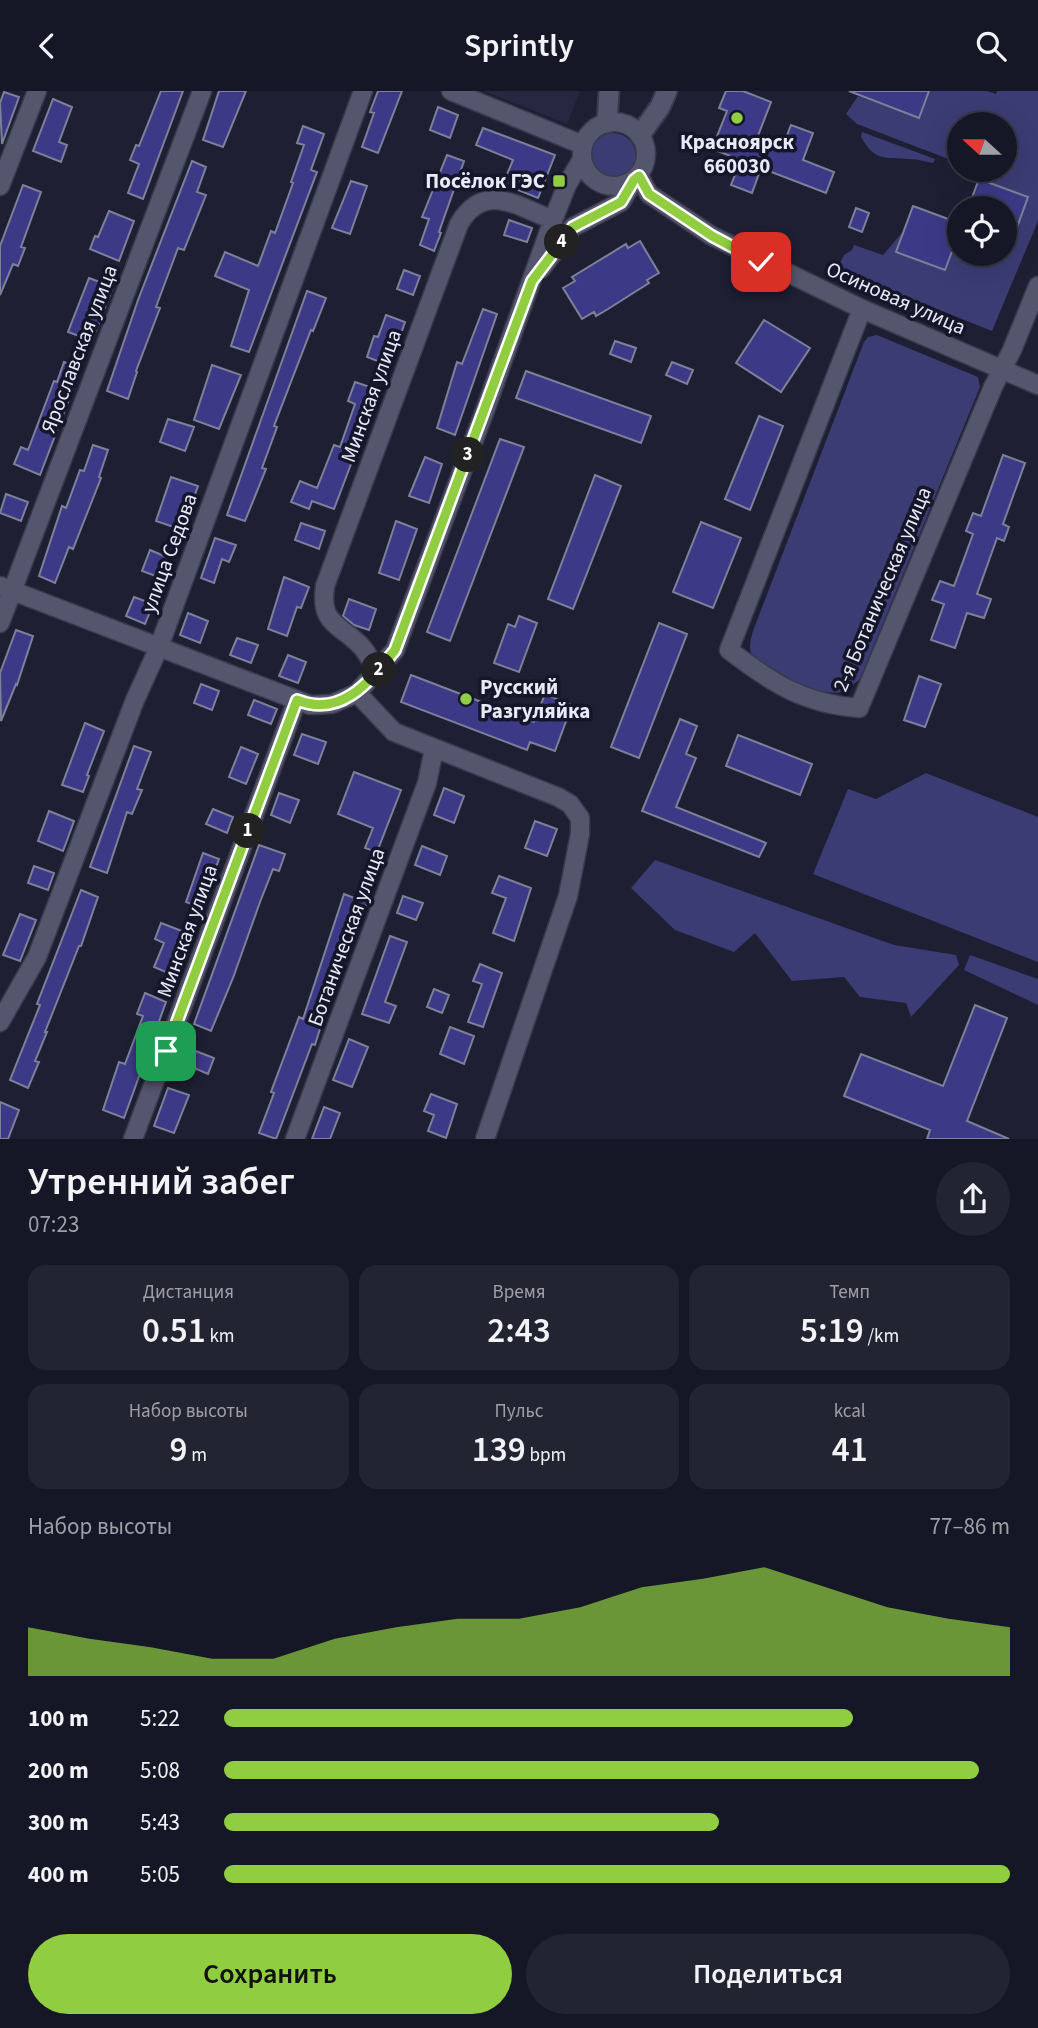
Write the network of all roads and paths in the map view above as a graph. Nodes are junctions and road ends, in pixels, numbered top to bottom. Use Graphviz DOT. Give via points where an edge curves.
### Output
graph roads {
  1 [pos="37,91"];
  2 [pos="201,91"];
  3 [pos="363,91"];
  4 [pos="451,91"];
  5 [pos="609,91"];
  6 [pos="667,91"];
  7 [pos="607,123"];
  8 [pos="640,135"];
  9 [pos="583,152"];
  10 [pos="636,178"];
  11 [pos="0,186"];
  12 [pos="553,220"];
  13 [pos="532,281"];
  14 [pos="1038,286"];
  15 [pos="862,309"];
  16 [pos="1001,368"];
  17 [pos="1038,384"];
  18 [pos="6,588"];
  19 [pos="0,623"];
  20 [pos="159,647"];
  21 [pos="377,672"];
  22 [pos="356,694"];
  23 [pos="297,700"];
  24 [pos="434,749"];
  25 [pos="0,1022"];
  26 [pos="133,1139"];
  27 [pos="295,1139"];
  28 [pos="485,1139"];
  1 -- 11 [label="street"];
  2 -- 18 [label="street, Ярославская улица"];
  3 -- 20 [label="street, улица Седова"];
  4 -- 9 [label="street"];
  5 -- 7 [label="street"];
  6 -- 8 [label="street"];
  7 -- 8 [label="street" via="622,123"];
  7 -- 9 [label="street" via="592,131"];
  8 -- 10 [label="street" via="646,155"];
  9 -- 10 [label="street" via="589,174 603,184 620,186"];
  9 -- 12 [label="street"];
  10 -- 13 [label="street" via="621,202 573,227"];
  10 -- 15 [label="street, Осиновая улица" via="649,194 712,236"];
  12 -- 13 [label="street"];
  12 -- 21 [label="street, Минская улица" via="492,199 475,203 458,224 325,586 322,604 326,614 361,646"];
  13 -- 21 [label="street" via="395,650"];
  14 -- 16 [label="street"];
  15 -- 16 [label="street, Осиновая улица"];
  15 -- 16 [label="street, 2-я Ботаническая улица" via="729,650 786,690 859,708"];
  16 -- 17 [label="street, Осиновая улица"];
  18 -- 19 [label="street, Ярославская улица"];
  18 -- 20 [label="street"];
  20 -- 23 [label="street"];
  20 -- 25 [label="street, улица Седова" via="37,957"];
  21 -- 22 [label="street"];
  22 -- 23 [label="street" via="332,704"];
  22 -- 24 [label="street" via="394,732"];
  23 -- 26 [label="street, Минская улица"];
  24 -- 27 [label="street, Ботаническая улица" via="427,783"];
  24 -- 28 [label="street" via="558,797 580,818 568,897"];
}
